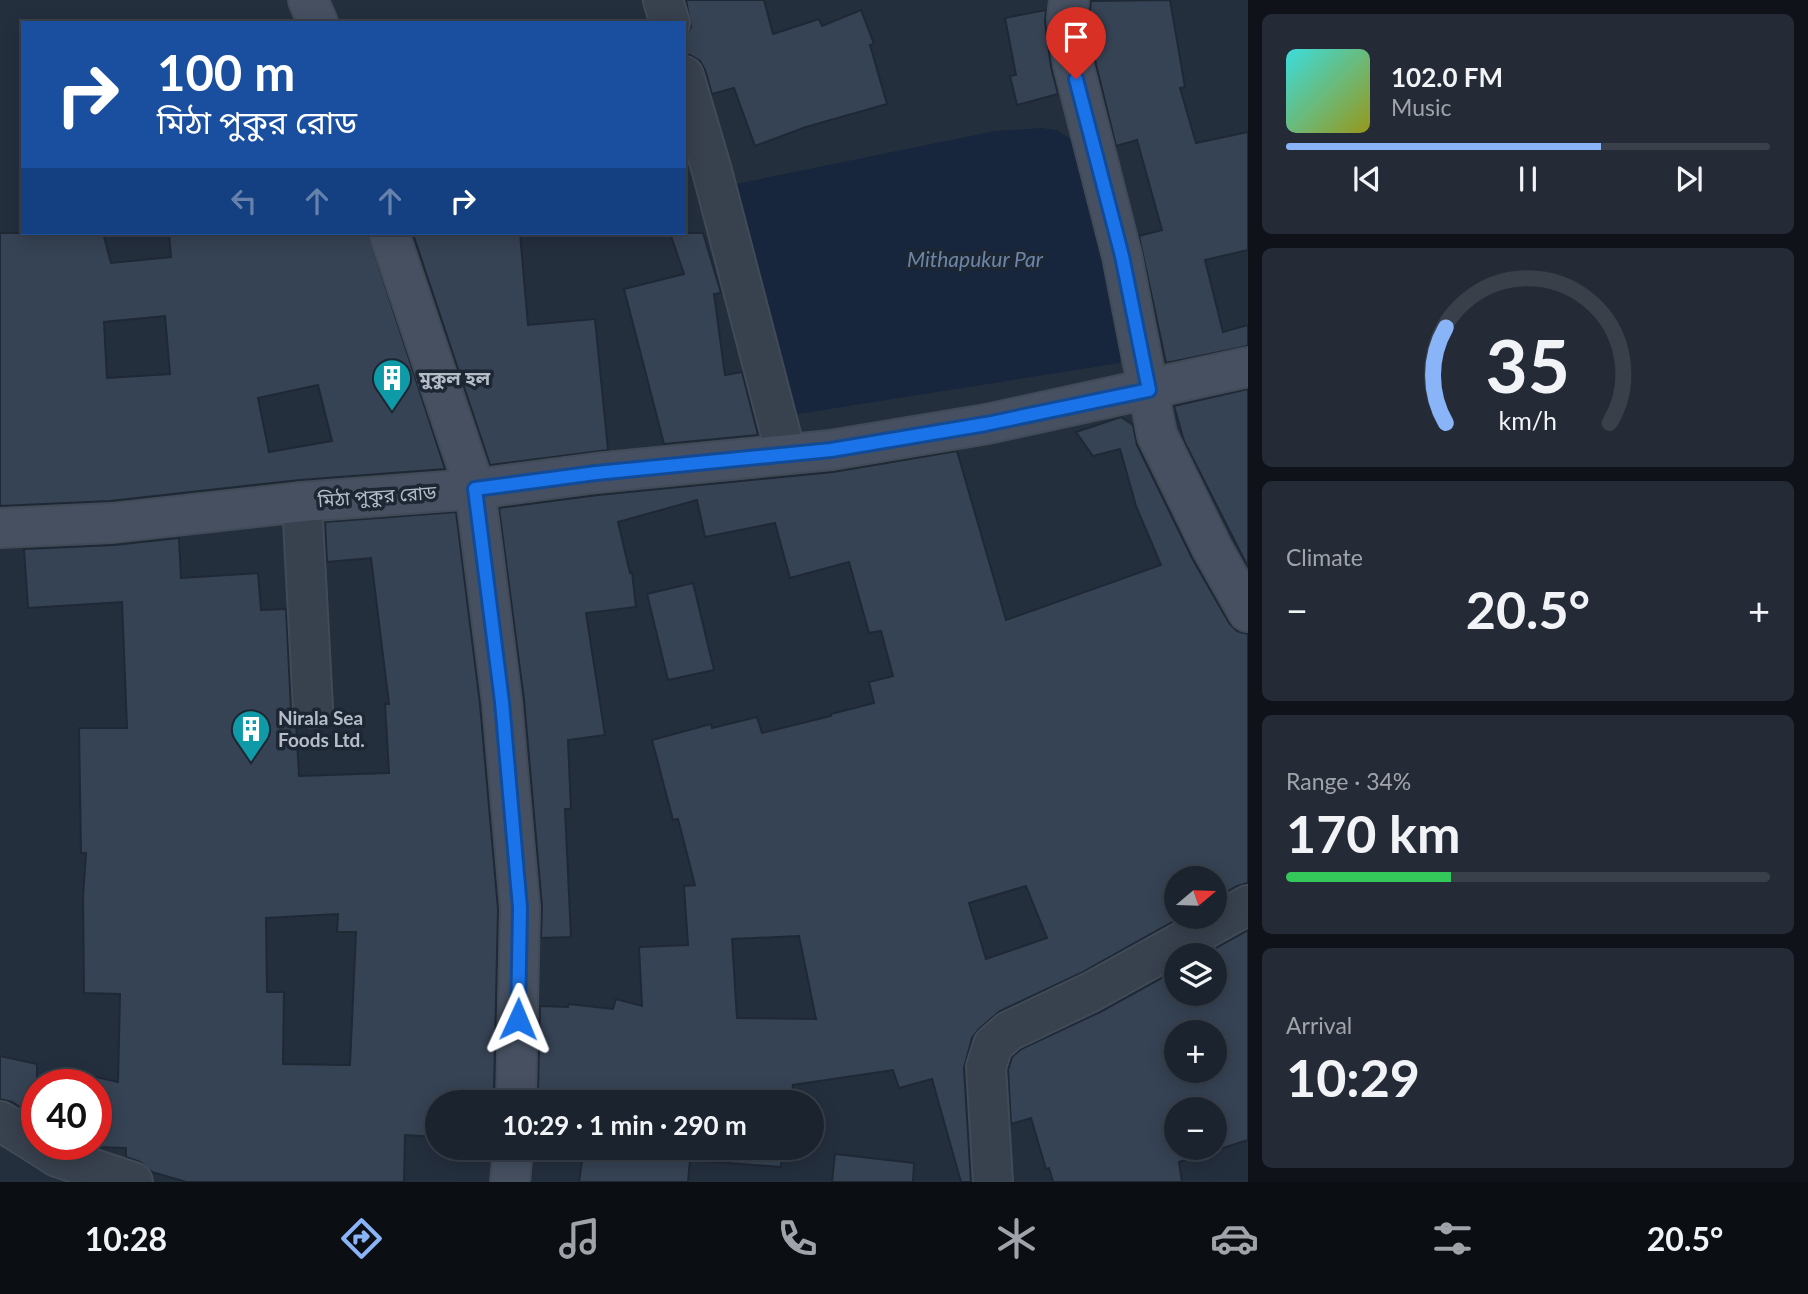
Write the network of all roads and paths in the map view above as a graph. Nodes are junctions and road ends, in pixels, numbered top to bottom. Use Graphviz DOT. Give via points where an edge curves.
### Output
graph roads {
  1 [pos="308,0"];
  2 [pos="663,0"];
  3 [pos="1069,0"];
  4 [pos="316,21"];
  5 [pos="669,21"];
  6 [pos="686,83"];
  7 [pos="389,235"];
  8 [pos="1248,367"];
  9 [pos="1149,390"];
  10 [pos="786,454"];
  11 [pos="475,489"];
  12 [pos="302,502"];
  13 [pos="0,528"];
  14 [pos="1248,612"];
  15 [pos="313,708"];
  16 [pos="1248,905"];
  17 [pos="516,1090"];
  18 [pos="0,1121"];
  19 [pos="21,1134"];
  20 [pos="66,1160"];
  21 [pos="512,1160"];
  22 [pos="133,1182"];
  23 [pos="510,1182"];
  24 [pos="993,1182"];
  1 -- 4 [label="street"];
  2 -- 5 [label="street"];
  3 -- 9 [label="street" via="1073,64 1122,256"];
  6 -- 10 [label="street"];
  7 -- 11 [label="street"];
  8 -- 9 [label="street, মিঠা পুকুর রোড"];
  9 -- 10 [label="street, মিঠা পুকুর রোড" via="986,424"];
  9 -- 14 [label="street" via="1157,435"];
  10 -- 11 [label="street, মিঠা পুকুর রোড"];
  11 -- 12 [label="street, মিঠা পুকুর রোড"];
  11 -- 17 [label="street" via="502,702 520,908"];
  12 -- 13 [label="street, মিঠা পুকুর রোড" via="112,523"];
  12 -- 15 [label="street"];
  16 -- 24 [label="street" via="1091,992 1009,1031 993,1045 986,1068"];
  18 -- 19 [label="street"];
  20 -- 22 [label="street"];
  21 -- 23 [label="street"];
}
